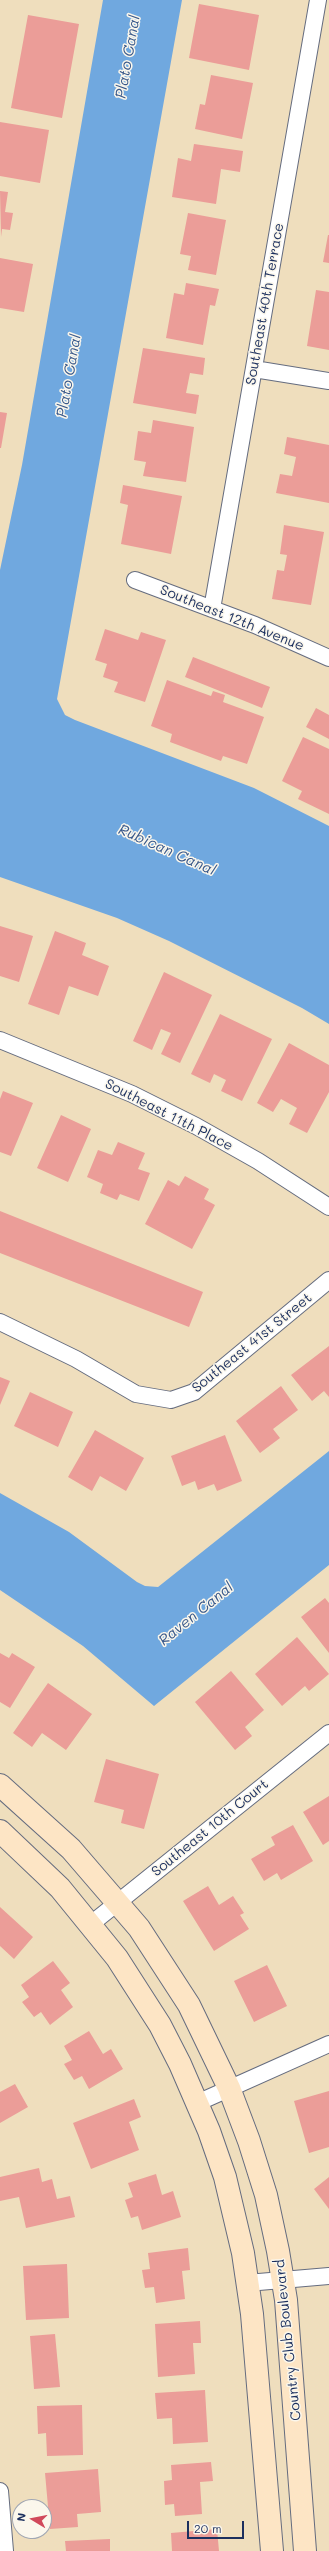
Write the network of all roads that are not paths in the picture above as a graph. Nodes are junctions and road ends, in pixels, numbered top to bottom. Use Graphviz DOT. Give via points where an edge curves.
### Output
graph roads {
  1 [pos="318,0"];
  2 [pos="254,369"];
  3 [pos="329,381"];
  4 [pos="135,580"];
  5 [pos="212,609"];
  6 [pos="329,658"];
  7 [pos="0,1040"];
  8 [pos="329,1207"];
  9 [pos="329,1280"];
  10 [pos="0,1322"];
  11 [pos="329,1733"];
  12 [pos="0,1785"];
  13 [pos="0,1831"];
  14 [pos="118,1902"];
  15 [pos="91,1924"];
  16 [pos="329,2044"];
  17 [pos="229,2088"];
  18 [pos="197,2103"];
  19 [pos="329,2276"];
  20 [pos="283,2280"];
  21 [pos="247,2283"];
  22 [pos="0,2491"];
  23 [pos="5,2551"];
  24 [pos="272,2551"];
  25 [pos="306,2551"];
  1 -- 2 [label="street, Southeast 40th Terrace"];
  2 -- 3 [label="street"];
  2 -- 5 [label="street, Southeast 40th Terrace"];
  4 -- 5 [label="street, Southeast 12th Avenue"];
  5 -- 6 [label="street, Southeast 12th Avenue"];
  7 -- 8 [label="street, Southeast 11th Place" via="125,1091 196,1126 258,1161"];
  9 -- 10 [label="street, Southeast 41st Street" via="194,1392 171,1400 136,1394 76,1359"];
  11 -- 14 [label="street, Southeast 10th Court"];
  12 -- 14 [label="main road, Country Club Boulevard" via="65,1844"];
  13 -- 15 [label="main road" via="60,1888"];
  14 -- 15 [label="street, Southeast 10th Court"];
  14 -- 17 [label="main road, Country Club Boulevard" via="156,1953 189,2005"];
  15 -- 18 [label="main road" via="118,1958 160,2025"];
  16 -- 17 [label="street"];
  17 -- 18 [label="street"];
  17 -- 20 [label="main road, Country Club Boulevard" via="266,2195"];
  18 -- 21 [label="main road" via="225,2177 243,2253"];
  19 -- 20 [label="street"];
  20 -- 21 [label="street"];
  20 -- 25 [label="main road, Country Club Boulevard"];
  21 -- 24 [label="main road" via="252,2314"];
  22 -- 23 [label="street"];
}
